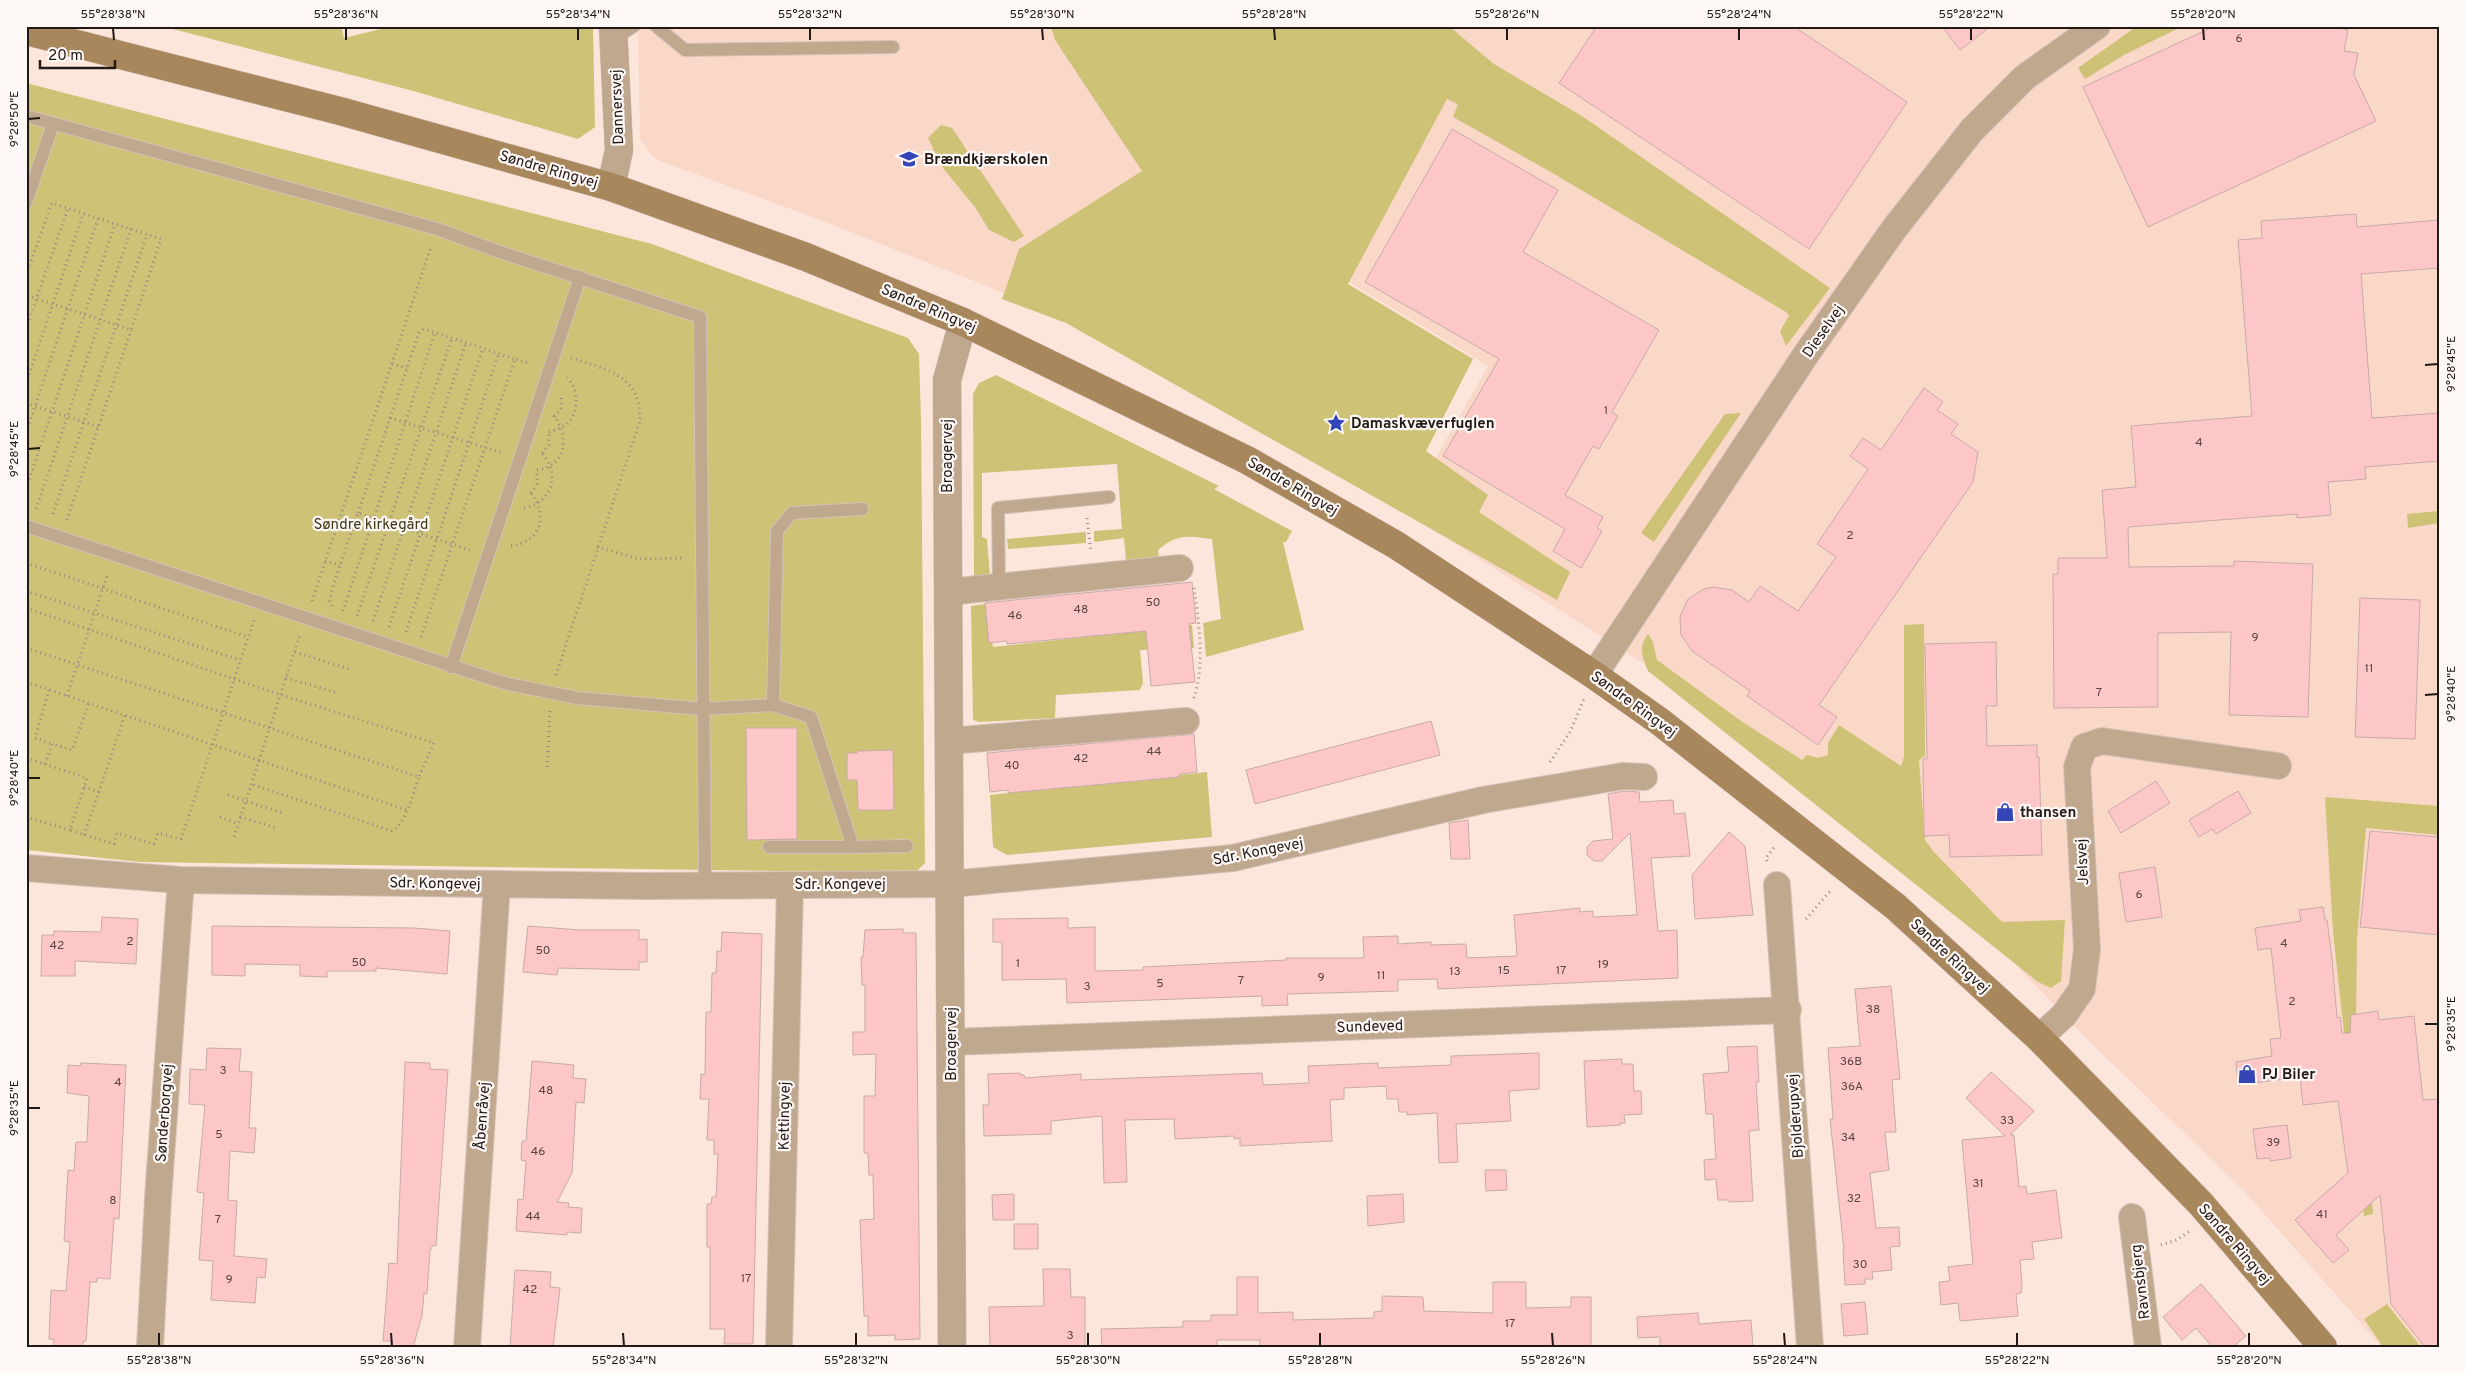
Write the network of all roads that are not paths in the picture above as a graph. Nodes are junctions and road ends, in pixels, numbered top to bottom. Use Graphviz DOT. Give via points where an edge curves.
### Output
graph roads {
  1 [pos="656,26"];
  2 [pos="2088,28"];
  3 [pos="26,31"];
  4 [pos="620,31"];
  5 [pos="893,47"];
  6 [pos="26,116"];
  7 [pos="52,124"];
  8 [pos="611,187"];
  9 [pos="26,204"];
  10 [pos="580,278"];
  11 [pos="963,322"];
  12 [pos="1109,497"];
  13 [pos="862,509"];
  14 [pos="26,526"];
  15 [pos="1180,568"];
  16 [pos="999,587"];
  17 [pos="948,592"];
  18 [pos="451,667"];
  19 [pos="1594,675"];
  20 [pos="773,705"];
  21 [pos="702,709"];
  22 [pos="1186,721"];
  23 [pos="949,741"];
  24 [pos="2278,766"];
  25 [pos="1644,777"];
  26 [pos="907,846"];
  27 [pos="770,847"];
  28 [pos="853,847"];
  29 [pos="26,868"];
  30 [pos="181,880"];
  31 [pos="497,884"];
  32 [pos="950,884"];
  33 [pos="705,885"];
  34 [pos="790,885"];
  35 [pos="1777,885"];
  36 [pos="1788,1010"];
  37 [pos="2039,1038"];
  38 [pos="951,1042"];
  39 [pos="2132,1216"];
  40 [pos="150,1347"];
  41 [pos="467,1347"];
  42 [pos="779,1347"];
  43 [pos="952,1347"];
  44 [pos="1810,1347"];
  45 [pos="2148,1347"];
  46 [pos="2323,1347"];
  1 -- 5 [label="lane" via="685,50"];
  2 -- 19 [label="street, Dieselvej" via="2025,77 1972,130 1894,229"];
  3 -- 8 [label="main road, Søndre Ringvej" via="340,111"];
  4 -- 8 [label="street, Dannersvej" via="619,150"];
  6 -- 7 [label="lane"];
  7 -- 9 [label="lane"];
  7 -- 10 [label="lane" via="437,229"];
  8 -- 11 [label="main road, Søndre Ringvej" via="806,257"];
  10 -- 18 [label="lane"];
  10 -- 21 [label="lane" via="700,317"];
  11 -- 17 [label="street, Broagervej" via="947,380"];
  11 -- 19 [label="main road, Søndre Ringvej" via="1247,460 1396,544"];
  12 -- 16 [label="lane" via="998,508"];
  13 -- 20 [label="lane" via="792,513 777,531"];
  14 -- 18 [label="lane"];
  15 -- 16 [label="street"];
  16 -- 17 [label="street"];
  17 -- 23 [label="street, Broagervej"];
  18 -- 21 [label="lane" via="504,683 577,698"];
  19 -- 37 [label="main road, Søndre Ringvej" via="1659,721 1896,907"];
  20 -- 21 [label="lane"];
  20 -- 28 [label="lane" via="811,717"];
  21 -- 33 [label="lane"];
  22 -- 23 [label="street"];
  23 -- 32 [label="street, Broagervej"];
  24 -- 37 [label="street, Jelsvej" via="2102,741 2084,747 2077,767 2087,949 2082,989 2064,1015"];
  25 -- 32 [label="street, Sdr. Kongevej" via="1622,776 1483,800 1232,858"];
  26 -- 28 [label="lane"];
  27 -- 28 [label="lane"];
  29 -- 30 [label="street, Sdr. Kongevej"];
  30 -- 31 [label="street, Sdr. Kongevej"];
  30 -- 40 [label="street, Sønderborgvej"];
  31 -- 33 [label="street, Sdr. Kongevej"];
  31 -- 41 [label="street, Åbenråvej"];
  32 -- 34 [label="street, Sdr. Kongevej"];
  32 -- 38 [label="street, Broagervej"];
  33 -- 34 [label="street, Sdr. Kongevej"];
  34 -- 42 [label="street, Kettingvej"];
  35 -- 36 [label="street, Bjolderupvej"];
  36 -- 38 [label="street, Sundeved"];
  36 -- 44 [label="street, Bjolderupvej"];
  37 -- 46 [label="main road, Søndre Ringvej" via="2210,1214"];
  38 -- 43 [label="street, Broagervej"];
  39 -- 45 [label="street, Ravnsbjerg"];
}
